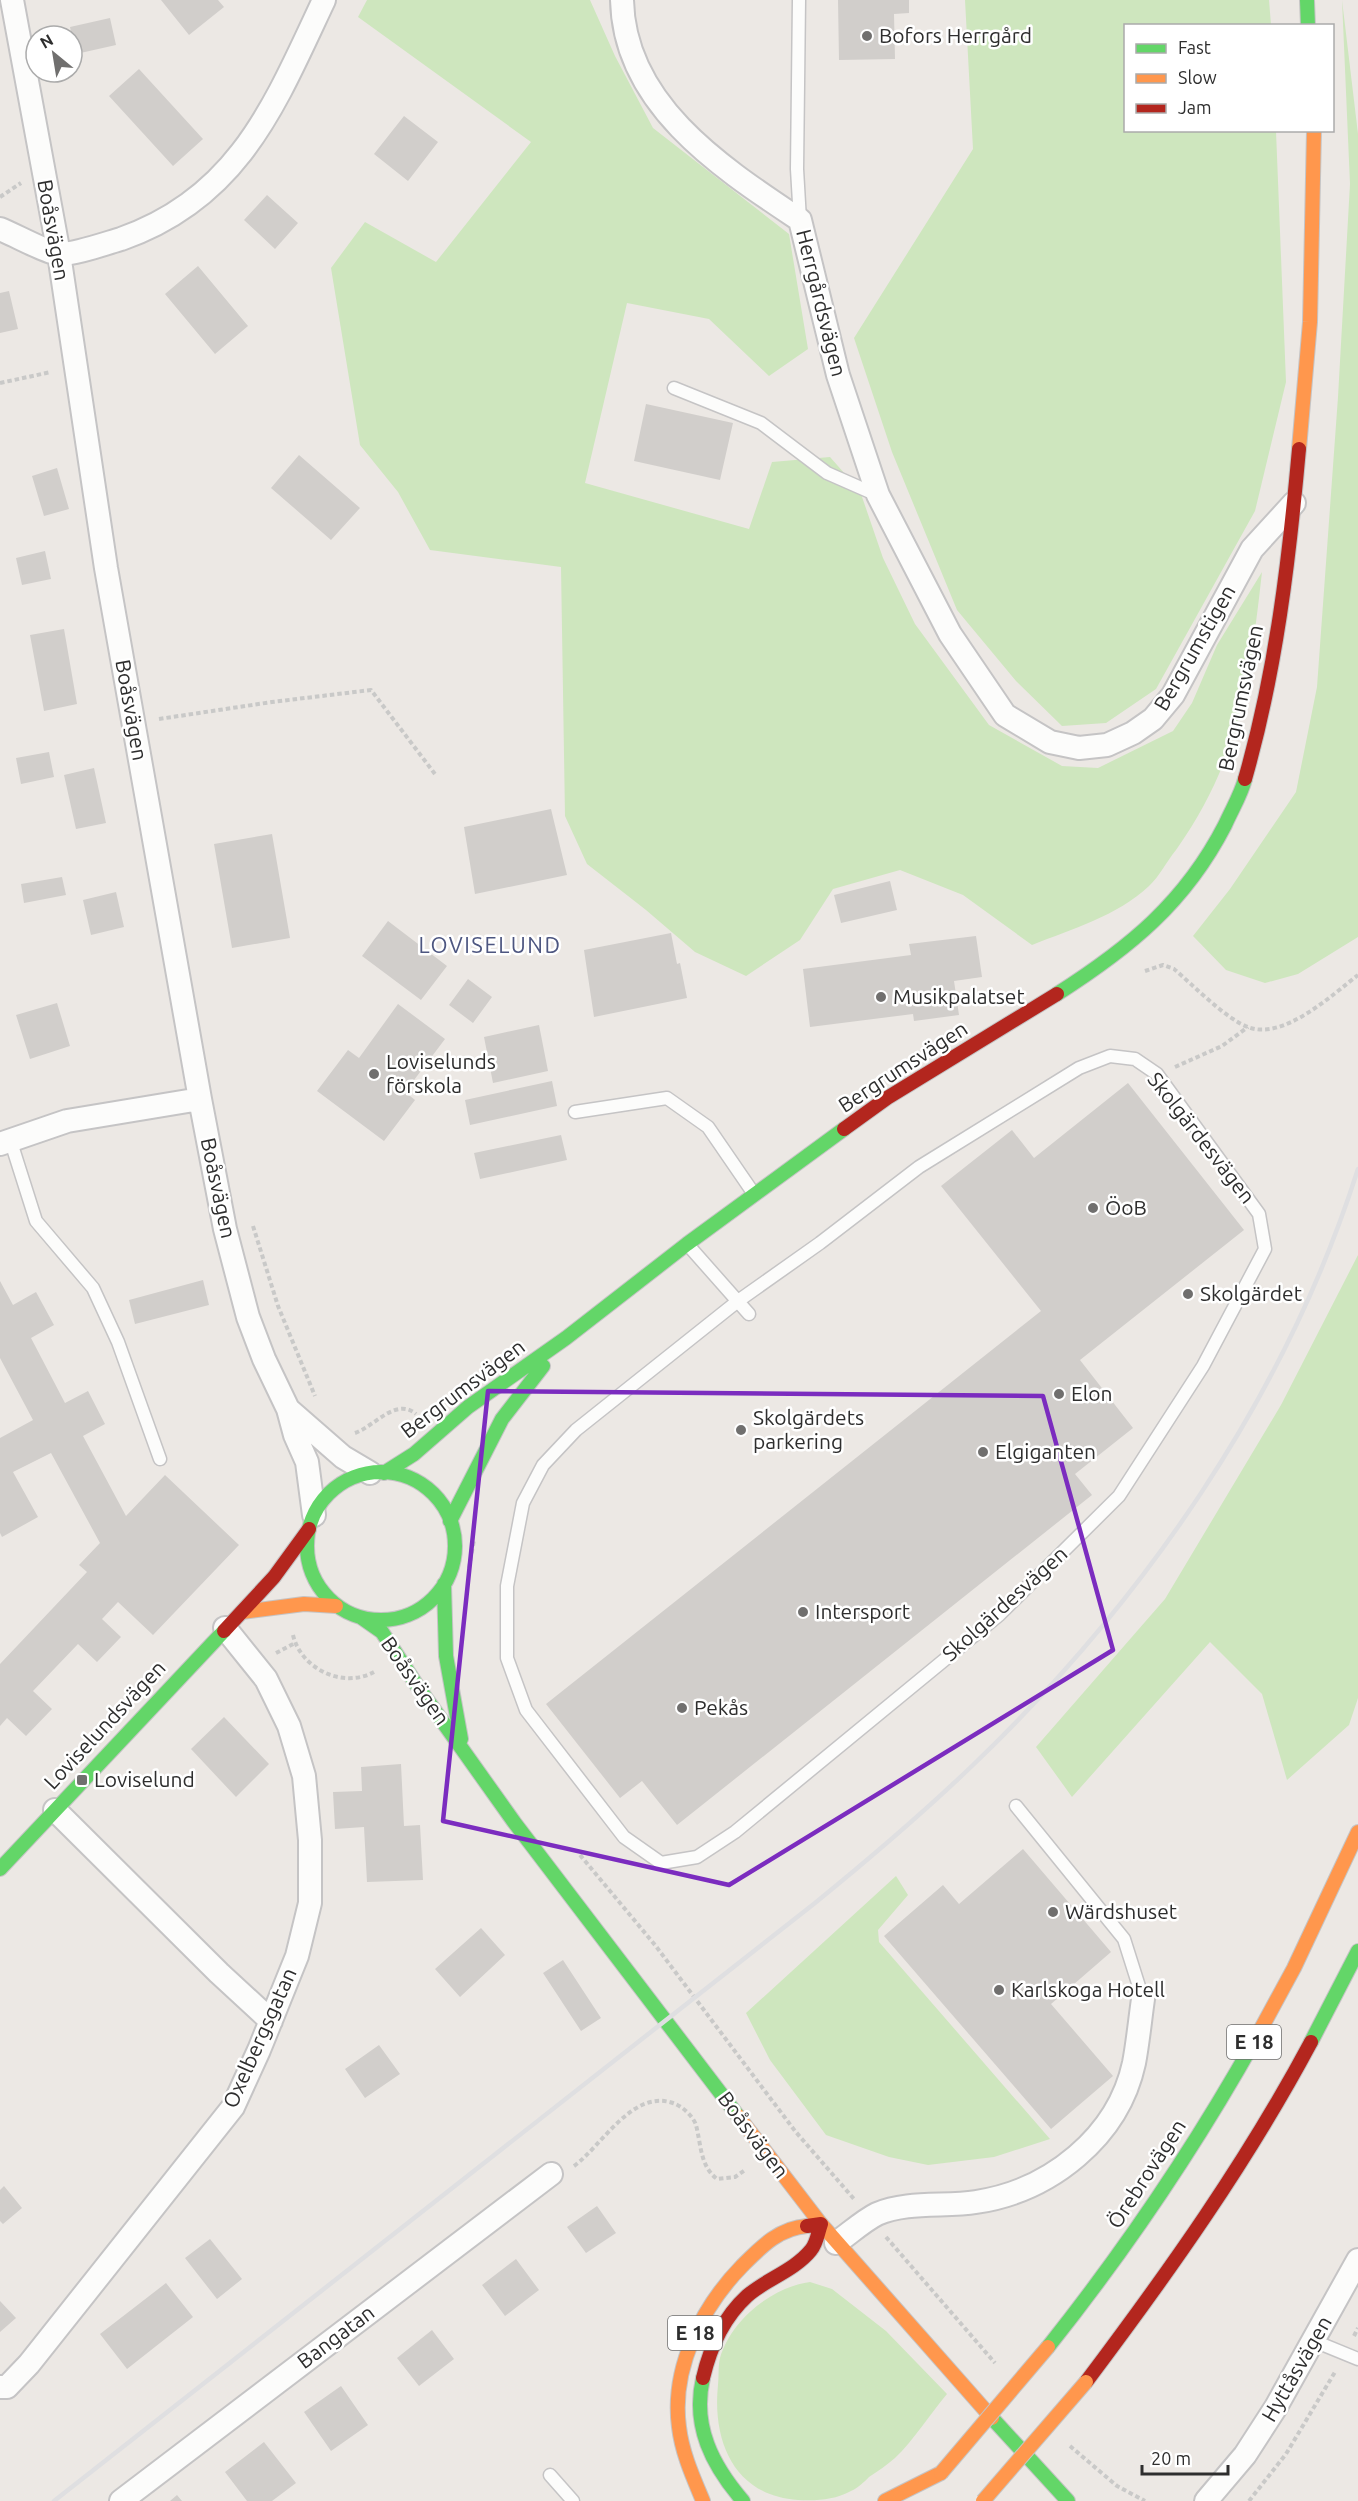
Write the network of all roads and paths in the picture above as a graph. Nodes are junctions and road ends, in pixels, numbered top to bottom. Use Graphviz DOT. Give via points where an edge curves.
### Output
graph roads {
  1 [pos="12,0"];
  2 [pos="324,0"];
  3 [pos="622,0"];
  4 [pos="799,0"];
  5 [pos="1307,0"];
  6 [pos="1308,24"];
  7 [pos="1314,132"];
  8 [pos="800,220"];
  9 [pos="0,229"];
  10 [pos="58,254"];
  11 [pos="76,367"];
  12 [pos="0,383"];
  13 [pos="674,388"];
  14 [pos="878,495"];
  15 [pos="1294,503"];
  16 [pos="156,707"];
  17 [pos="158,719"];
  18 [pos="160,731"];
  19 [pos="435,774"];
  20 [pos="1138,975"];
  21 [pos="1358,975"];
  22 [pos="1248,1028"];
  23 [pos="1157,1074"];
  24 [pos="200,1099"];
  25 [pos="575,1112"];
  26 [pos="5,1141"];
  27 [pos="755,1194"];
  28 [pos="252,1222"];
  29 [pos="687,1244"];
  30 [pos="738,1301"];
  31 [pos="750,1314"];
  32 [pos="566,1338"];
  33 [pos="315,1398"];
  34 [pos="288,1409"];
  35 [pos="419,1417"];
  36 [pos="351,1434"];
  37 [pos="160,1459"];
  38 [pos="377,1473"];
  39 [pos="450,1521"];
  40 [pos="311,1522"];
  41 [pos="475,1533"];
  42 [pos="469,1570"];
  43 [pos="444,1584"];
  44 [pos="336,1606"];
  45 [pos="242,1612"];
  46 [pos="362,1618"];
  47 [pos="291,1625"];
  48 [pos="225,1628"];
  49 [pos="377,1671"];
  50 [pos="463,1749"];
  51 [pos="1016,1806"];
  52 [pos="55,1810"];
  53 [pos="1358,1832"];
  54 [pos="579,1853"];
  55 [pos="0,1869"];
  56 [pos="1358,1951"];
  57 [pos="1143,2000"];
  58 [pos="271,2021"];
  59 [pos="795,2131"];
  60 [pos="768,2155"];
  61 [pos="551,2174"];
  62 [pos="870,2219"];
  63 [pos="821,2224"];
  64 [pos="836,2243"];
  65 [pos="1358,2260"];
  66 [pos="1358,2328"];
  67 [pos="1314,2341"];
  68 [pos="1345,2353"];
  69 [pos="1358,2359"];
  70 [pos="1001,2370"];
  71 [pos="0,2387"];
  72 [pos="1068,2443"];
  73 [pos="941,2473"];
  74 [pos="550,2475"];
  75 [pos="121,2501"];
  76 [pos="573,2501"];
  77 [pos="703,2501"];
  78 [pos="743,2501"];
  79 [pos="885,2501"];
  80 [pos="914,2501"];
  81 [pos="983,2501"];
  82 [pos="1068,2501"];
  83 [pos="1145,2501"];
  84 [pos="1206,2501"];
  85 [pos="1249,2501"];
  1 -- 10 [label="street, Boåsvägen"];
  2 -- 10 [label="street" via="264,121 225,173 202,196 150,229"];
  3 -- 8 [label="street, Herrgårdsvägen" via="623,22 634,58 654,96 675,122 708,155"];
  4 -- 8 [label="lane"];
  5 -- 6 [label="main road"];
  7 -- 15 [label="main road, Bergrumsvägen" via="1310,322"];
  8 -- 14 [label="street, Herrgårdsvägen" via="838,375"];
  9 -- 10 [label="street"];
  10 -- 11 [label="street, Boåsvägen"];
  11 -- 12 [label="path"];
  11 -- 24 [label="street, Boåsvägen" via="106,568"];
  13 -- 14 [label="lane" via="761,423 827,473"];
  14 -- 15 [label="street, Bergrumstigen" via="950,634 1005,715 1050,742 1079,748 1107,745 1154,719 1173,695 1252,549"];
  15 -- 27 [label="main road, Bergrumsvägen" via="1275,655 1259,731 1242,790 1217,840 1185,888 1148,928 1108,961 887,1098"];
  16 -- 17 [label="path"];
  17 -- 18 [label="path"];
  17 -- 19 [label="path" via="371,690"];
  20 -- 22 [label="path" via="1163,965 1174,969"];
  21 -- 22 [label="path" via="1309,1012 1285,1024 1276,1028"];
  22 -- 23 [label="path" via="1222,1046"];
  23 -- 30 [label="lane, Skolgärdesvägen" via="1135,1059 1110,1056 1079,1068 920,1167"];
  23 -- 30 [label="lane, Skolgärdesvägen" via="1259,1214 1265,1250 1203,1366 1119,1496 999,1615 735,1832 698,1857 661,1863 624,1837 526,1710 507,1658 507,1586 523,1503 543,1465 576,1430"];
  24 -- 26 [label="street" via="67,1121"];
  24 -- 34 [label="street, Boåsvägen" via="225,1229 248,1317"];
  25 -- 27 [label="lane" via="667,1098 708,1127"];
  26 -- 37 [label="lane" via="36,1221 93,1288 118,1342"];
  27 -- 29 [label="main road, Bergrumsvägen"];
  28 -- 33 [label="path" via="278,1306"];
  29 -- 30 [label="lane"];
  29 -- 32 [label="main road, Bergrumsvägen"];
  30 -- 31 [label="lane"];
  32 -- 38 [label="main road, Bergrumsvägen" via="468,1407 414,1454"];
  32 -- 39 [label="main road, Bergrumsvägen" via="502,1419"];
  34 -- 38 [label="street, Boåsvägen" via="344,1457"];
  34 -- 40 [label="street, Boåsvägen" via="307,1462"];
  35 -- 36 [label="path" via="406,1407 396,1408"];
  38 -- 39 [label="main road" via="399,1475 425,1487"];
  38 -- 40 [label="main road" via="338,1486 321,1502"];
  39 -- 43 [label="main road" via="454,1550"];
  40 -- 44 [label="main road" via="307,1550 311,1571"];
  40 -- 45 [label="main road, Loviselundsvägen" via="274,1577"];
  41 -- 42 [label="path"];
  43 -- 46 [label="main road" via="430,1601 413,1612 391,1620"];
  43 -- 50 [label="main road, Boåsvägen" via="446,1656"];
  44 -- 45 [label="main road" via="304,1604"];
  44 -- 46 [label="main road"];
  45 -- 48 [label="main road, Loviselundsvägen"];
  46 -- 50 [label="main road, Boåsvägen" via="382,1632"];
  47 -- 49 [label="path" via="298,1651 332,1676 357,1679"];
  48 -- 52 [label="main road, Loviselundsvägen"];
  48 -- 58 [label="street, Oxelbergsgatan" via="266,1679 289,1725 304,1776 310,1840 309,1903 297,1956"];
  50 -- 60 [label="main road, Boåsvägen" via="514,1822"];
  51 -- 57 [label="lane" via="1124,1939"];
  52 -- 55 [label="main road, Loviselundsvägen"];
  52 -- 58 [label="street"];
  53 -- 73 [label="main road, Örebrovägen / E 18, bridge" via="1308,1940 1235,2077 1162,2195 1095,2289"];
  54 -- 59 [label="path" via="655,1945"];
  56 -- 81 [label="main road, E 18, bridge" via="1325,2018 1251,2146 1146,2304 1086,2382"];
  57 -- 62 [label="street" via="1134,2064 1116,2111 1101,2134 1078,2155 1046,2178 1015,2193 978,2202 905,2207"];
  58 -- 71 [label="street, Oxelbergsgatan" via="233,2107 29,2364 7,2387"];
  59 -- 60 [label="path"];
  59 -- 62 [label="path"];
  60 -- 61 [label="path" via="735,2177 717,2179 705,2164 695,2121 680,2105 663,2099 624,2116 577,2164"];
  60 -- 63 [label="main road, Boåsvägen"];
  61 -- 75 [label="street, Bangatan"];
  62 -- 64 [label="street"];
  62 -- 70 [label="path"];
  63 -- 64 [label="main road, Boåsvägen"];
  63 -- 77 [label="main road, E 18" via="790,2229 766,2244 723,2287 694,2335 680,2380 678,2422 692,2477"];
  63 -- 78 [label="main road, E 18" via="812,2249 747,2297 713,2343 704,2370 701,2398 705,2441 717,2468"];
  64 -- 82 [label="main road, Boåsvägen"];
  65 -- 67 [label="street, Hyttåsvägen"];
  66 -- 68 [label="path"];
  67 -- 68 [label="lane"];
  67 -- 84 [label="street, Hyttåsvägen" via="1245,2455"];
  68 -- 69 [label="lane"];
  68 -- 85 [label="path" via="1286,2454"];
  72 -- 83 [label="path" via="1102,2475"];
  73 -- 79 [label="main road, E 18"];
  73 -- 80 [label="main road, Örebrovägen / E 18"];
  74 -- 76 [label="lane"];
}
